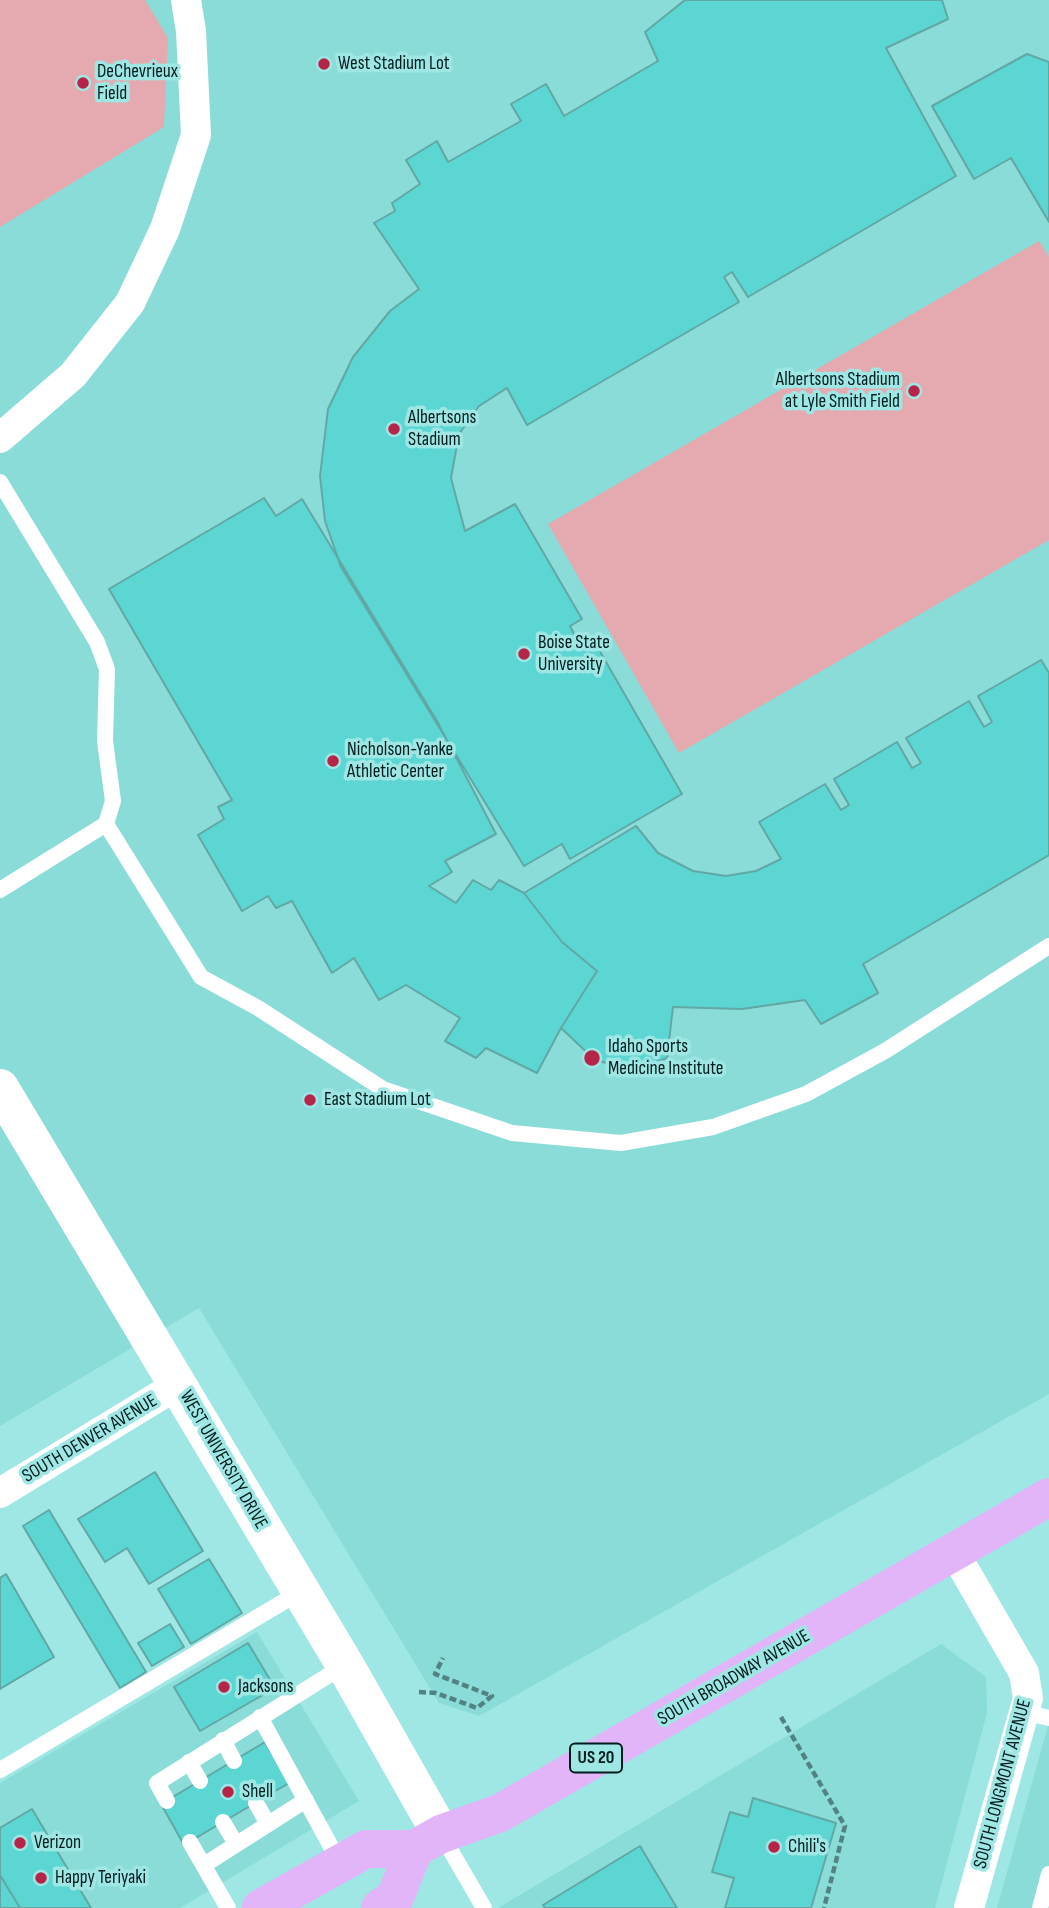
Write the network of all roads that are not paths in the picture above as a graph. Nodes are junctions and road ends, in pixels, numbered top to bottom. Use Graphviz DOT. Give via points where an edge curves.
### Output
graph roads {
  1 [pos="186,0"];
  2 [pos="0,438"];
  3 [pos="0,482"];
  4 [pos="106,824"];
  5 [pos="0,890"];
  6 [pos="1049,946"];
  7 [pos="0,1088"];
  8 [pos="179,1384"];
  9 [pos="0,1493"];
  10 [pos="1049,1497"];
  11 [pos="954,1552"];
  12 [pos="300,1592"];
  13 [pos="345,1665"];
  14 [pos="1037,1715"];
  15 [pos="260,1717"];
  16 [pos="223,1740"];
  17 [pos="234,1761"];
  18 [pos="189,1762"];
  19 [pos="0,1770"];
  20 [pos="200,1782"];
  21 [pos="306,1800"];
  22 [pos="167,1801"];
  23 [pos="256,1802"];
  24 [pos="223,1822"];
  25 [pos="268,1824"];
  26 [pos="190,1842"];
  27 [pos="428,1842"];
  28 [pos="236,1844"];
  29 [pos="340,1863"];
  30 [pos="204,1865"];
  31 [pos="1049,1874"];
  32 [pos="228,1908"];
  33 [pos="261,1908"];
  34 [pos="380,1908"];
  35 [pos="484,1908"];
  36 [pos="970,1908"];
  37 [pos="1040,1908"];
  1 -- 2 [label="street" via="196,135 165,229 130,303 73,375"];
  3 -- 4 [label="lane" via="97,642 107,669 105,741 113,801"];
  4 -- 5 [label="lane"];
  4 -- 6 [label="lane" via="201,977 383,1089 512,1133 621,1143 712,1127 806,1094 885,1051"];
  7 -- 8 [label="street, WEST UNIVERSITY DRIVE"];
  8 -- 9 [label="street, SOUTH DENVER AVENUE"];
  8 -- 12 [label="street, WEST UNIVERSITY DRIVE"];
  10 -- 11 [label="main road, SOUTH BROADWAY AVENUE / US 20"];
  11 -- 14 [label="street, SOUTH LONGMONT AVENUE" via="1024,1673 1028,1698"];
  11 -- 27 [label="main road, SOUTH BROADWAY AVENUE / US 20" via="500,1813"];
  12 -- 13 [label="street, WEST UNIVERSITY DRIVE"];
  12 -- 19 [label="lane"];
  13 -- 15 [label="lane"];
  13 -- 27 [label="street, WEST UNIVERSITY DRIVE"];
  14 -- 36 [label="street, SOUTH LONGMONT AVENUE"];
  15 -- 16 [label="lane"];
  15 -- 21 [label="lane"];
  16 -- 17 [label="lane"];
  16 -- 18 [label="lane"];
  18 -- 20 [label="lane"];
  18 -- 22 [label="lane" via="157,1783"];
  21 -- 25 [label="lane"];
  21 -- 29 [label="lane"];
  23 -- 25 [label="lane"];
  24 -- 28 [label="lane"];
  25 -- 28 [label="lane"];
  26 -- 30 [label="lane"];
  27 -- 29 [label="main road, SOUTH BROADWAY AVENUE / US 20" via="366,1849"];
  27 -- 34 [label="main road" via="395,1898"];
  27 -- 35 [label="lane"];
  28 -- 30 [label="lane"];
  29 -- 33 [label="main road, SOUTH BROADWAY AVENUE / US 20"];
  30 -- 32 [label="lane"];
  31 -- 37 [label="lane"];
}
